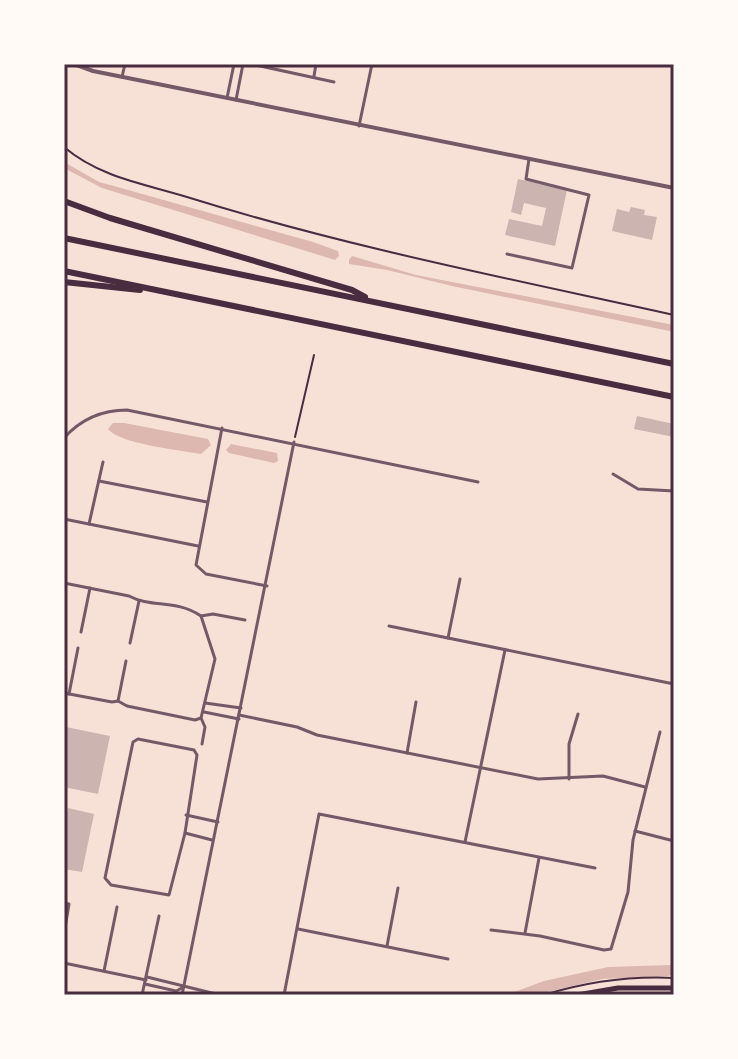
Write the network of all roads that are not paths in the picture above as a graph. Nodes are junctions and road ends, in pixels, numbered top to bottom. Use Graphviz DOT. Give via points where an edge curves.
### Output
graph roads {
  1 [pos="74,64"];
  2 [pos="125,64"];
  3 [pos="234,64"];
  4 [pos="243,64"];
  5 [pos="251,64"];
  6 [pos="316,64"];
  7 [pos="372,64"];
  8 [pos="122,77"];
  9 [pos="313,77"];
  10 [pos="334,82"];
  11 [pos="227,98"];
  12 [pos="236,100"];
  13 [pos="359,126"];
  14 [pos="529,159"];
  15 [pos="674,188"];
  16 [pos="64,201"];
  17 [pos="64,238"];
  18 [pos="507,254"];
  19 [pos="64,271"];
  20 [pos="64,282"];
  21 [pos="176,294"];
  22 [pos="371,301"];
  23 [pos="674,364"];
  24 [pos="674,397"];
  25 [pos="222,428"];
  26 [pos="64,438"];
  27 [pos="294,442"];
  28 [pos="103,462"];
  29 [pos="613,474"];
  30 [pos="99,481"];
  31 [pos="478,482"];
  32 [pos="674,491"];
  33 [pos="207,502"];
  34 [pos="64,519"];
  35 [pos="89,524"];
  36 [pos="198,546"];
  37 [pos="460,579"];
  38 [pos="64,583"];
  39 [pos="267,586"];
  40 [pos="90,588"];
  41 [pos="139,601"];
  42 [pos="201,616"];
  43 [pos="245,620"];
  44 [pos="389,626"];
  45 [pos="81,632"];
  46 [pos="448,638"];
  47 [pos="130,643"];
  48 [pos="78,648"];
  49 [pos="505,650"];
  50 [pos="126,661"];
  51 [pos="674,684"];
  52 [pos="66,694"];
  53 [pos="118,701"];
  54 [pos="416,702"];
  55 [pos="205,703"];
  56 [pos="222,706"];
  57 [pos="241,708"];
  58 [pos="204,712"];
  59 [pos="578,714"];
  60 [pos="219,716"];
  61 [pos="239,717"];
  62 [pos="201,718"];
  63 [pos="660,732"];
  64 [pos="202,744"];
  65 [pos="407,753"];
  66 [pos="480,768"];
  67 [pos="569,779"];
  68 [pos="645,787"];
  69 [pos="186,815"];
  70 [pos="218,822"];
  71 [pos="635,831"];
  72 [pos="185,833"];
  73 [pos="214,840"];
  74 [pos="674,841"];
  75 [pos="465,842"];
  76 [pos="539,858"];
  77 [pos="595,868"];
  78 [pos="398,888"];
  79 [pos="64,903"];
  80 [pos="117,907"];
  81 [pos="159,916"];
  82 [pos="298,929"];
  83 [pos="491,930"];
  84 [pos="64,934"];
  85 [pos="525,934"];
  86 [pos="387,946"];
  87 [pos="448,959"];
  88 [pos="64,963"];
  89 [pos="104,971"];
  90 [pos="146,980"];
  91 [pos="184,987"];
  92 [pos="674,988"];
  93 [pos="142,995"];
  94 [pos="182,995"];
  95 [pos="220,995"];
  96 [pos="284,995"];
  97 [pos="577,995"];
  1 -- 8 [label="street"];
  2 -- 8 [label="street"];
  3 -- 11 [label="street"];
  4 -- 12 [label="street"];
  5 -- 9 [label="street"];
  6 -- 9 [label="street"];
  7 -- 13 [label="street"];
  8 -- 11 [label="street"];
  9 -- 10 [label="street"];
  11 -- 12 [label="street"];
  12 -- 13 [label="street"];
  13 -- 14 [label="street"];
  14 -- 15 [label="street"];
  14 -- 18 [label="street" via="526,179 589,195 572,268"];
  16 -- 22 [label="highway" via="352,290"];
  17 -- 22 [label="highway"];
  19 -- 21 [label="highway"];
  20 -- 21 [label="highway"];
  21 -- 24 [label="highway"];
  22 -- 23 [label="highway"];
  25 -- 26 [label="street" via="117,410 84,420"];
  25 -- 27 [label="street"];
  25 -- 33 [label="street"];
  27 -- 31 [label="street"];
  27 -- 39 [label="street"];
  28 -- 30 [label="street"];
  29 -- 32 [label="street" via="638,489"];
  30 -- 33 [label="street"];
  30 -- 35 [label="street"];
  33 -- 36 [label="street"];
  34 -- 35 [label="street"];
  35 -- 36 [label="street"];
  36 -- 39 [label="street" via="196,565 206,574"];
  37 -- 46 [label="street"];
  38 -- 40 [label="street"];
  39 -- 57 [label="street"];
  40 -- 41 [label="street"];
  40 -- 45 [label="street"];
  41 -- 42 [label="street" via="190,608"];
  41 -- 47 [label="street"];
  42 -- 43 [label="street"];
  42 -- 55 [label="street" via="215,659"];
  44 -- 46 [label="street"];
  46 -- 49 [label="street"];
  48 -- 52 [label="street"];
  49 -- 51 [label="street"];
  49 -- 66 [label="street"];
  50 -- 53 [label="street"];
  52 -- 53 [label="street"];
  53 -- 62 [label="street"];
  54 -- 65 [label="street"];
  55 -- 56 [label="street"];
  55 -- 58 [label="street"];
  56 -- 57 [label="street"];
  56 -- 60 [label="street"];
  57 -- 61 [label="street"];
  58 -- 60 [label="street"];
  58 -- 62 [label="street"];
  59 -- 67 [label="street" via="569,744"];
  60 -- 61 [label="street"];
  61 -- 65 [label="street"];
  61 -- 70 [label="street"];
  62 -- 64 [label="street"];
  63 -- 68 [label="street"];
  65 -- 66 [label="street"];
  66 -- 67 [label="street"];
  66 -- 75 [label="street"];
  67 -- 68 [label="street" via="603,776"];
  68 -- 71 [label="street"];
  69 -- 70 [label="street"];
  69 -- 72 [label="street"];
  69 -- 72 [label="street" via="194,750 133,742 105,878 111,885 169,895"];
  70 -- 73 [label="street"];
  71 -- 74 [label="street"];
  71 -- 85 [label="street" via="628,892 611,949"];
  72 -- 73 [label="street"];
  73 -- 91 [label="street"];
  75 -- 76 [label="street"];
  75 -- 82 [label="street" via="319,814"];
  76 -- 77 [label="street"];
  76 -- 85 [label="street"];
  78 -- 86 [label="street"];
  79 -- 84 [label="street" via="69,904"];
  80 -- 89 [label="street"];
  81 -- 90 [label="street"];
  82 -- 86 [label="street"];
  82 -- 96 [label="street"];
  83 -- 85 [label="street"];
  86 -- 87 [label="street"];
  88 -- 89 [label="street"];
  89 -- 90 [label="street"];
  90 -- 91 [label="street"];
  90 -- 91 [label="street" via="176,991"];
  90 -- 93 [label="street"];
  91 -- 94 [label="street"];
  91 -- 95 [label="street"];
  92 -- 97 [label="main road" via="618,988"];
}
